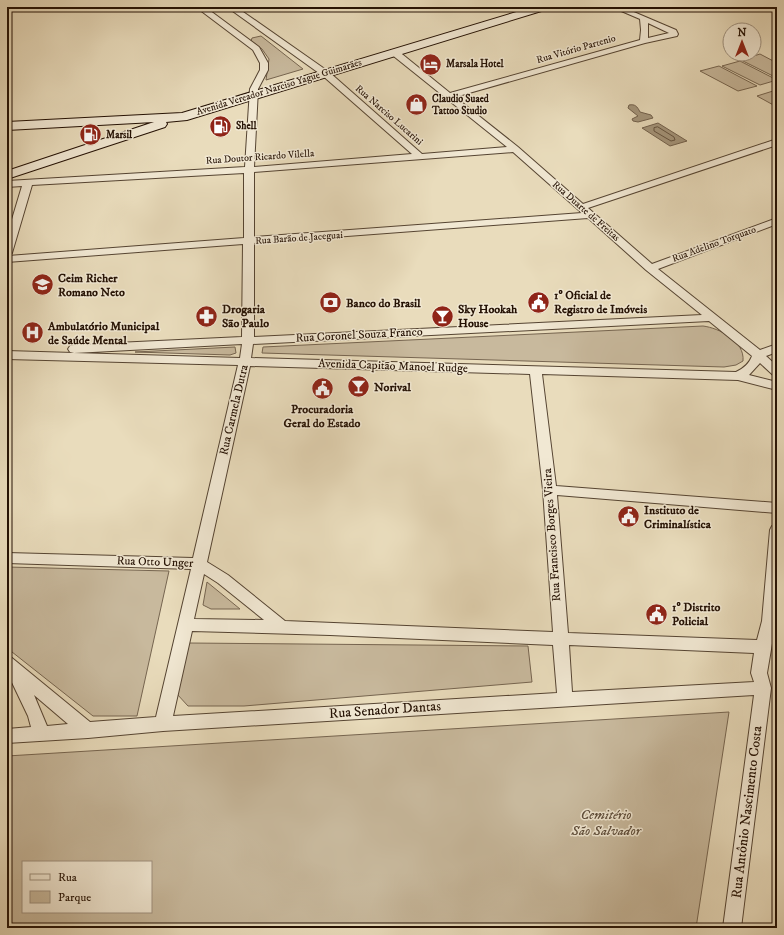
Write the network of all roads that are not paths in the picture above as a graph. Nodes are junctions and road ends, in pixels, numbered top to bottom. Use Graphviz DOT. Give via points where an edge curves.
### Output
graph roads {
  1 [pos="231,7"];
  2 [pos="518,7"];
  3 [pos="544,7"];
  4 [pos="616,7"];
  5 [pos="203,8"];
  6 [pos="643,18"];
  7 [pos="254,24"];
  8 [pos="229,29"];
  9 [pos="248,34"];
  10 [pos="269,35"];
  11 [pos="643,41"];
  12 [pos="394,52"];
  13 [pos="321,72"];
  14 [pos="254,93"];
  15 [pos="228,95"];
  16 [pos="448,96"];
  17 [pos="190,102"];
  18 [pos="171,110"];
  19 [pos="7,117"];
  20 [pos="183,117"];
  21 [pos="7,126"];
  22 [pos="777,142"];
  23 [pos="515,149"];
  24 [pos="420,156"];
  25 [pos="249,170"];
  26 [pos="7,175"];
  27 [pos="28,183"];
  28 [pos="7,184"];
  29 [pos="583,207"];
  30 [pos="591,215"];
  31 [pos="777,221"];
  32 [pos="250,242"];
  33 [pos="7,253"];
  34 [pos="7,260"];
  35 [pos="650,268"];
  36 [pos="712,318"];
  37 [pos="248,341"];
  38 [pos="777,348"];
  39 [pos="7,354"];
  40 [pos="758,355"];
  41 [pos="245,362"];
  42 [pos="536,371"];
  43 [pos="777,372"];
  44 [pos="738,376"];
  45 [pos="777,386"];
  46 [pos="550,490"];
  47 [pos="777,508"];
  48 [pos="777,530"];
  49 [pos="7,558"];
  50 [pos="199,564"];
  51 [pos="773,622"];
  52 [pos="185,625"];
  53 [pos="281,626"];
  54 [pos="560,639"];
  55 [pos="763,647"];
  56 [pos="10,666"];
  57 [pos="763,688"];
  58 [pos="565,699"];
  59 [pos="163,724"];
  60 [pos="88,731"];
  61 [pos="42,734"];
  62 [pos="7,736"];
  63 [pos="732,928"];
  1 -- 7 [label="street, Rua Narciso Lucarini"];
  2 -- 13 [label="main road, Avenida Vereador Narciso Yague Guimarães"];
  3 -- 12 [label="main road, Avenida Vereador Narciso Yague Guimarães"];
  4 -- 6 [label="street"];
  5 -- 8 [label="street"];
  6 -- 11 [label="street"];
  6 -- 11 [label="street, Rua Vitório Partenio" via="674,34"];
  7 -- 9 [label="street"];
  7 -- 10 [label="street, Rua Narciso Lucarini"];
  8 -- 9 [label="street"];
  8 -- 9 [label="street"];
  9 -- 10 [label="street"];
  9 -- 14 [label="street" via="264,62 264,70"];
  10 -- 13 [label="street, Rua Narciso Lucarini"];
  11 -- 16 [label="street, Rua Vitório Partenio"];
  12 -- 13 [label="main road, Avenida Vereador Narciso Yague Guimarães"];
  12 -- 16 [label="street, Rua Duarte de Freitas"];
  13 -- 14 [label="main road, Avenida Vereador Narciso Yague Guimarães"];
  13 -- 24 [label="street, Rua Narciso Lucarini"];
  14 -- 15 [label="main road, Avenida Vereador Narciso Yague Guimarães"];
  14 -- 20 [label="main road, Avenida Vereador Narciso Yague Guimarães"];
  14 -- 25 [label="street, Rua Carmela Dutra"];
  15 -- 17 [label="main road, Avenida Vereador Narciso Yague Guimarães"];
  15 -- 20 [label="main road" via="197,107"];
  16 -- 23 [label="street, Rua Duarte de Freitas"];
  18 -- 19 [label="main road, Avenida Vereador Narciso Yague Guimarães"];
  18 -- 20 [label="main road, Avenida Vereador Narciso Yague Guimarães"];
  18 -- 21 [label="main road, Avenida Vereador Narciso Yague Guimarães"];
  20 -- 26 [label="main road"];
  22 -- 29 [label="street"];
  23 -- 24 [label="street, Rua Doutor Ricardo Vilella"];
  23 -- 29 [label="street, Rua Duarte de Freitas"];
  24 -- 25 [label="street, Rua Doutor Ricardo Vilella"];
  25 -- 27 [label="street, Rua Doutor Ricardo Vilella"];
  25 -- 32 [label="street, Rua Carmela Dutra"];
  27 -- 28 [label="street, Rua Doutor Ricardo Vilella"];
  27 -- 33 [label="street"];
  29 -- 30 [label="street, Rua Duarte de Freitas"];
  30 -- 32 [label="street, Rua Barão de Jaceguai"];
  30 -- 35 [label="street, Rua Duarte de Freitas"];
  31 -- 35 [label="street, Rua Adelino Torquato"];
  32 -- 34 [label="street, Rua Barão de Jaceguai"];
  32 -- 37 [label="street, Rua Carmela Dutra"];
  35 -- 36 [label="street, Rua Duarte de Freitas"];
  36 -- 37 [label="street, Rua Coronel Souza Franco"];
  36 -- 40 [label="street, Rua Duarte de Freitas"];
  37 -- 39 [label="street, Rua Coronel Souza Franco"];
  37 -- 41 [label="street, Rua Carmela Dutra"];
  38 -- 40 [label="street"];
  39 -- 41 [label="street, Avenida Capitão Manoel Rudge"];
  40 -- 43 [label="street, Rua Duarte de Freitas"];
  40 -- 44 [label="street" via="754,365"];
  41 -- 42 [label="street, Avenida Capitão Manoel Rudge"];
  41 -- 50 [label="street, Rua Carmela Dutra"];
  42 -- 44 [label="street, Avenida Capitão Manoel Rudge"];
  42 -- 46 [label="street, Rua Francisco Borges Vieira"];
  44 -- 45 [label="street, Avenida Capitão Manoel Rudge"];
  46 -- 47 [label="street"];
  46 -- 54 [label="street, Rua Francisco Borges Vieira"];
  48 -- 51 [label="street, Rua Antônio Nascimento Costa"];
  49 -- 50 [label="street, Rua Otto Unger"];
  50 -- 52 [label="street, Rua Carmela Dutra"];
  50 -- 53 [label="street, Rua Otto Unger" via="223,579"];
  51 -- 55 [label="street, Rua Antônio Nascimento Costa"];
  52 -- 53 [label="street"];
  52 -- 59 [label="street, Rua Carmela Dutra"];
  53 -- 54 [label="street"];
  54 -- 55 [label="street"];
  54 -- 58 [label="street, Rua Francisco Borges Vieira"];
  55 -- 57 [label="street, Rua Antônio Nascimento Costa" via="760,673"];
  56 -- 60 [label="street"];
  56 -- 61 [label="street" via="36,716"];
  57 -- 58 [label="street, Rua Senador Dantas"];
  57 -- 63 [label="street, Rua Antônio Nascimento Costa"];
  58 -- 59 [label="street, Rua Senador Dantas"];
  59 -- 60 [label="street, Rua Senador Dantas"];
  60 -- 61 [label="street, Rua Senador Dantas"];
  61 -- 62 [label="street, Rua Senador Dantas"];
}
